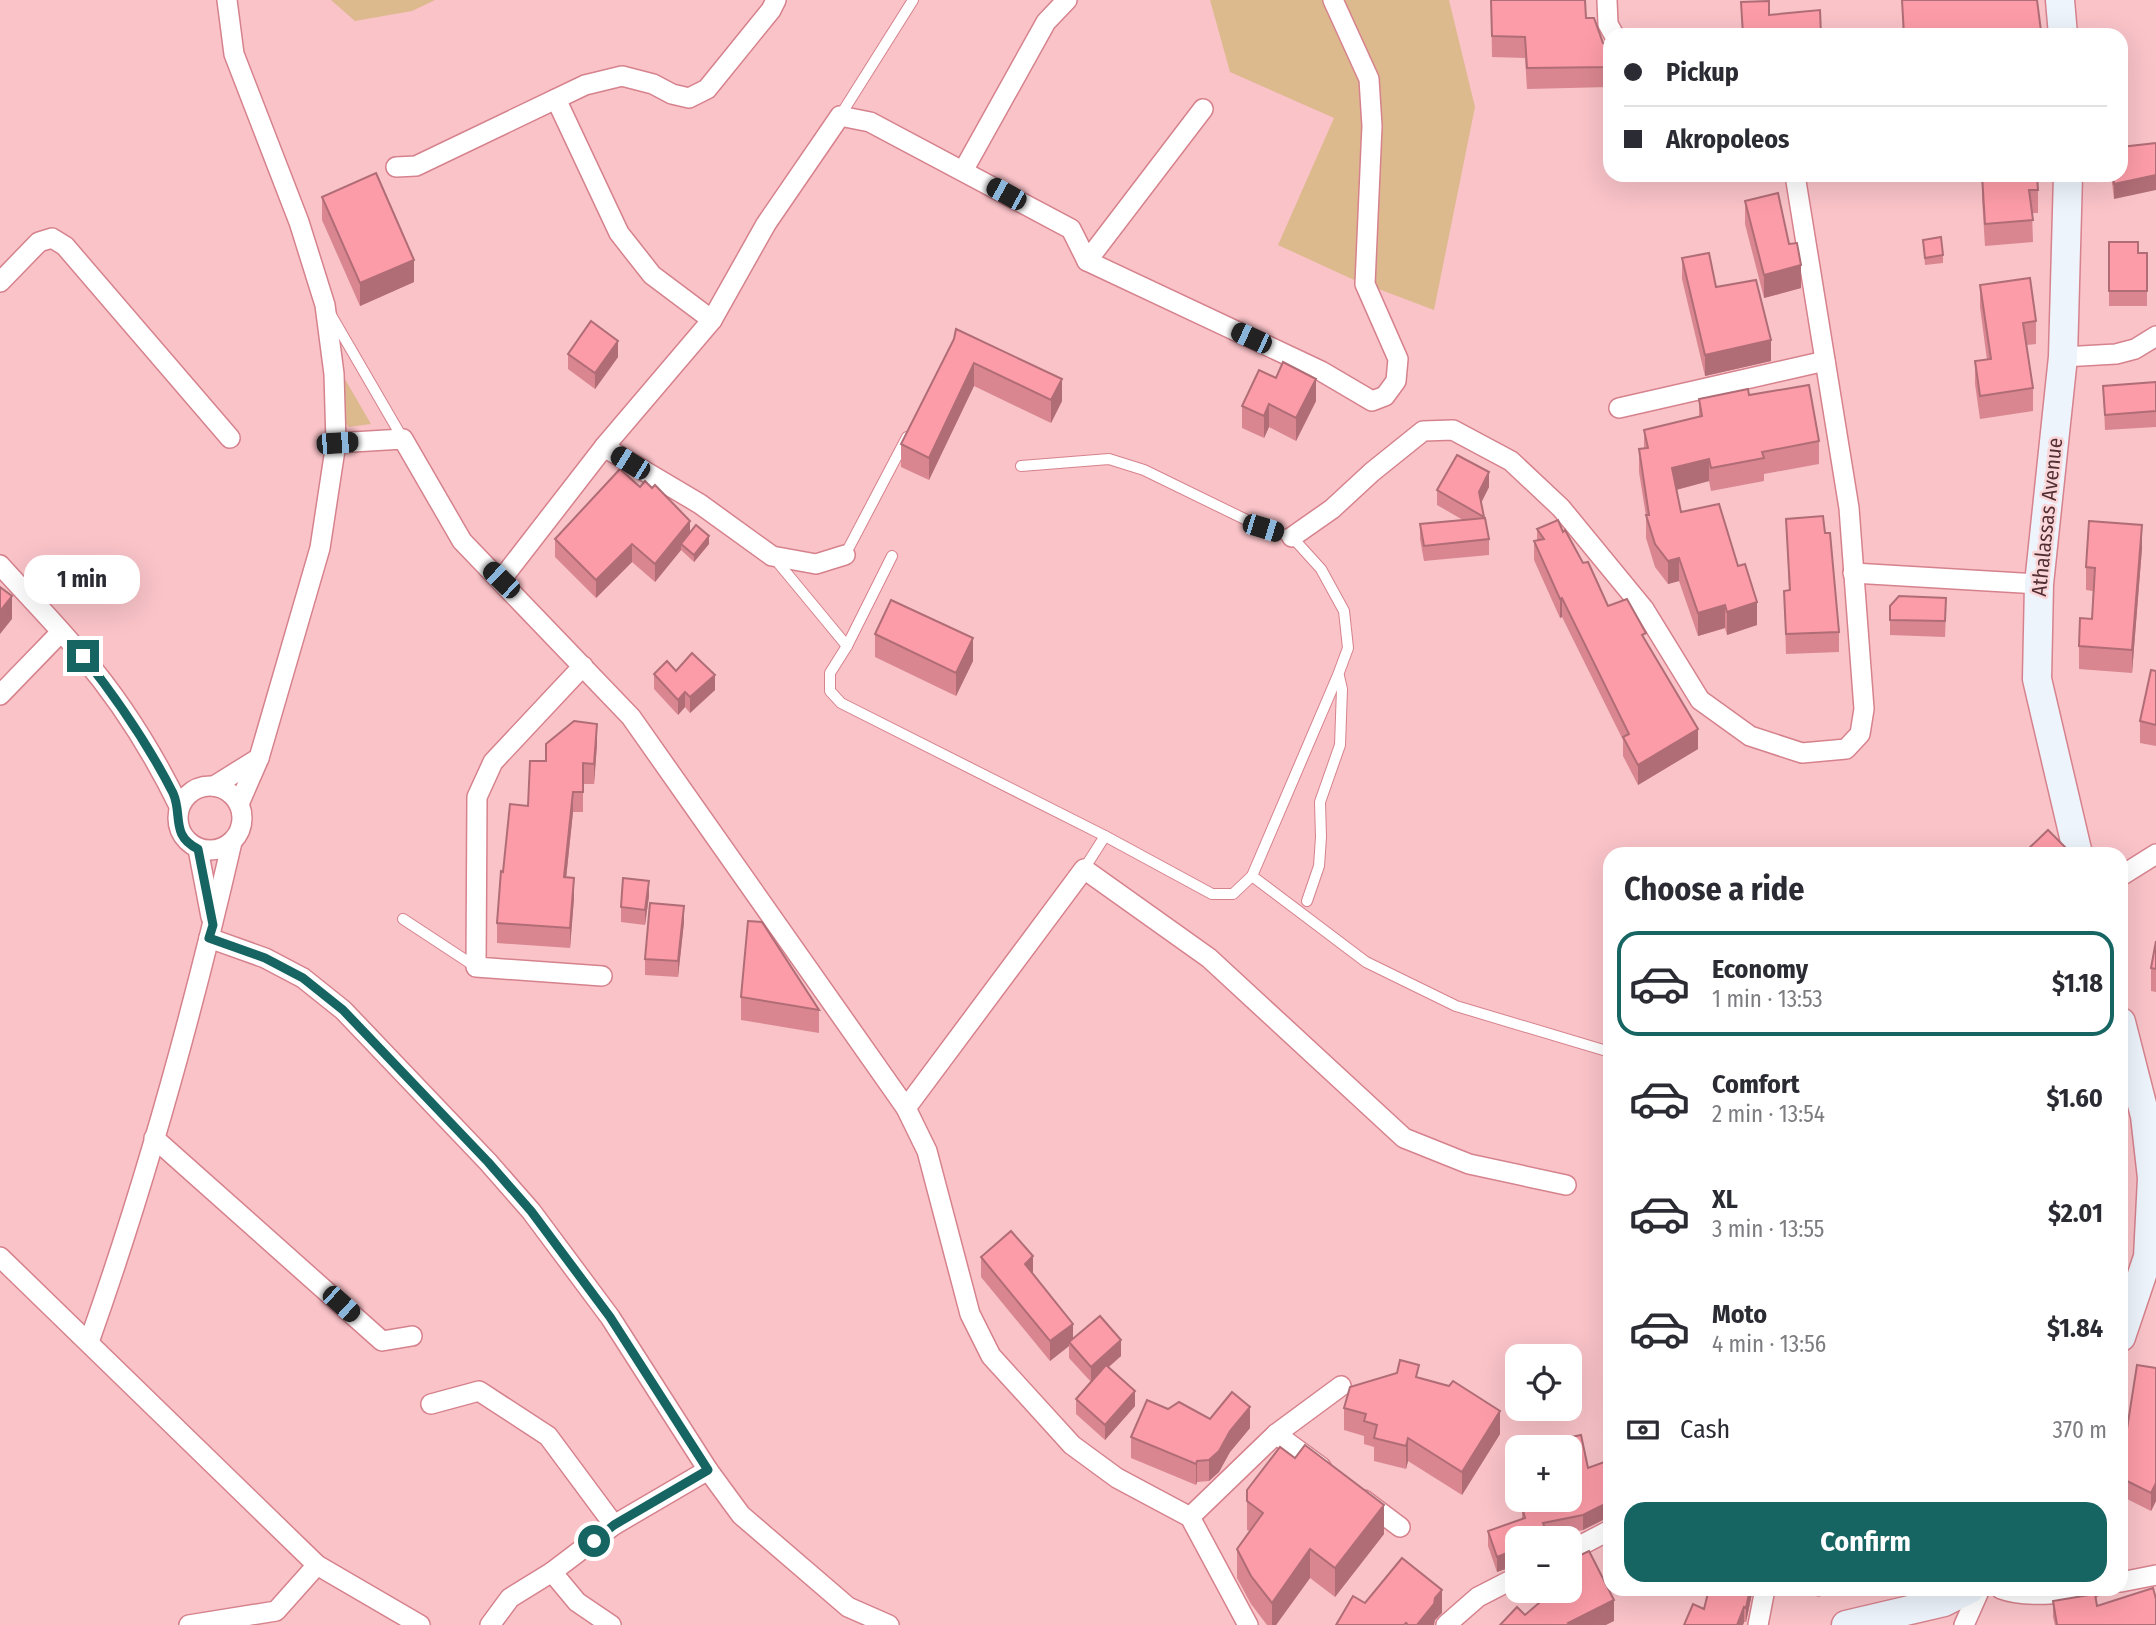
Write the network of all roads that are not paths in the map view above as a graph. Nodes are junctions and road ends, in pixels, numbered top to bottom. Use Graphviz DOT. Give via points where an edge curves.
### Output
graph roads {
  1 [pos="227,0"];
  2 [pos="776,0"];
  3 [pos="913,0"];
  4 [pos="1067,0"];
  5 [pos="1333,0"];
  6 [pos="1607,0"];
  7 [pos="2060,0"];
  8 [pos="1610,28"];
  9 [pos="2062,28"];
  10 [pos="556,99"];
  11 [pos="1203,109"];
  12 [pos="840,116"];
  13 [pos="396,167"];
  14 [pos="963,171"];
  15 [pos="1796,182"];
  16 [pos="2068,182"];
  17 [pos="1087,261"];
  18 [pos="0,282"];
  19 [pos="325,305"];
  20 [pos="712,320"];
  21 [pos="2156,336"];
  22 [pos="2063,357"];
  23 [pos="1825,361"];
  24 [pos="1619,408"];
  25 [pos="909,432"];
  26 [pos="230,438"];
  27 [pos="403,439"];
  28 [pos="337,443"];
  29 [pos="604,447"];
  30 [pos="1021,466"];
  31 [pos="1292,537"];
  32 [pos="845,555"];
  33 [pos="772,556"];
  34 [pos="892,556"];
  35 [pos="0,565"];
  36 [pos="1853,573"];
  37 [pos="501,580"];
  38 [pos="2039,584"];
  39 [pos="61,632"];
  40 [pos="847,646"];
  41 [pos="583,666"];
  42 [pos="1338,675"];
  43 [pos="0,695"];
  44 [pos="259,758"];
  45 [pos="156,760"];
  46 [pos="214,786"];
  47 [pos="194,790"];
  48 [pos="239,804"];
  49 [pos="179,806"];
  50 [pos="1105,836"];
  51 [pos="232,842"];
  52 [pos="2076,847"];
  53 [pos="198,849"];
  54 [pos="2156,854"];
  55 [pos="1084,869"];
  56 [pos="2128,872"];
  57 [pos="1252,876"];
  58 [pos="1307,901"];
  59 [pos="402,919"];
  60 [pos="211,931"];
  61 [pos="476,967"];
  62 [pos="603,976"];
  63 [pos="2128,1049"];
  64 [pos="1603,1050"];
  65 [pos="906,1108"];
  66 [pos="154,1138"];
  67 [pos="1566,1185"];
  68 [pos="0,1257"];
  69 [pos="2128,1316"];
  70 [pos="412,1336"];
  71 [pos="89,1342"];
  72 [pos="1341,1386"];
  73 [pos="431,1405"];
  74 [pos="1276,1434"];
  75 [pos="708,1470"];
  76 [pos="1190,1517"];
  77 [pos="614,1525"];
  78 [pos="1400,1527"];
  79 [pos="1603,1534"];
  80 [pos="1582,1545"];
  81 [pos="317,1565"];
  82 [pos="552,1572"];
  83 [pos="2156,1575"];
  84 [pos="2128,1581"];
  85 [pos="1505,1583"];
  86 [pos="1764,1596"];
  87 [pos="1956,1596"];
  88 [pos="1977,1596"];
  89 [pos="189,1625"];
  90 [pos="420,1625"];
  91 [pos="490,1625"];
  92 [pos="611,1625"];
  93 [pos="889,1625"];
  94 [pos="1248,1625"];
  95 [pos="1446,1625"];
  96 [pos="1758,1625"];
  97 [pos="1846,1625"];
  98 [pos="1964,1625"];
  1 -- 19 [label="street" via="234,54 299,222"];
  2 -- 10 [label="street" via="706,89 689,98 622,76 585,85"];
  3 -- 12 [label="lane"];
  4 -- 14 [label="street" via="1046,22"];
  5 -- 17 [label="street" via="1369,79 1365,284 1398,359 1396,381 1385,396 1372,401 1321,371"];
  6 -- 8 [label="street"];
  7 -- 9 [label="main road"];
  10 -- 13 [label="street" via="416,166"];
  10 -- 20 [label="street" via="620,233 652,275"];
  11 -- 17 [label="street"];
  12 -- 14 [label="street" via="870,122"];
  12 -- 20 [label="street" via="766,224"];
  14 -- 17 [label="street" via="1071,229"];
  15 -- 23 [label="street"];
  16 -- 22 [label="main road, Athalassas Avenue"];
  18 -- 26 [label="street" via="39,242 52,237 65,246"];
  19 -- 27 [label="lane"];
  19 -- 28 [label="street"];
  20 -- 29 [label="street"];
  21 -- 22 [label="street" via="2116,354"];
  22 -- 38 [label="main road, Athalassas Avenue"];
  23 -- 24 [label="street"];
  23 -- 36 [label="street" via="1849,508"];
  25 -- 32 [label="lane"];
  27 -- 28 [label="street"];
  27 -- 37 [label="street" via="462,541"];
  28 -- 44 [label="street" via="320,548"];
  29 -- 33 [label="street" via="700,504"];
  29 -- 37 [label="street"];
  30 -- 31 [label="lane" via="1109,459 1144,470 1263,528"];
  31 -- 36 [label="street" via="1423,431 1452,430 1511,461 1561,508 1644,609 1700,701 1750,736 1802,753 1846,749 1860,734 1864,709"];
  31 -- 42 [label="lane" via="1321,569 1344,611 1348,648"];
  32 -- 33 [label="street" via="816,564"];
  33 -- 40 [label="lane"];
  34 -- 40 [label="lane"];
  35 -- 39 [label="street"];
  36 -- 38 [label="street"];
  37 -- 41 [label="street"];
  38 -- 52 [label="main road, Athalassas Avenue" via="2037,679"];
  39 -- 43 [label="street"];
  39 -- 45 [label="street" via="121,706"];
  40 -- 50 [label="lane" via="830,673 830,691 841,703"];
  41 -- 61 [label="street" via="493,762 477,797"];
  41 -- 65 [label="street" via="631,717"];
  42 -- 57 [label="lane"];
  42 -- 58 [label="lane" via="1342,689 1340,745 1320,802 1319,866"];
  44 -- 46 [label="street"];
  44 -- 48 [label="street"];
  45 -- 47 [label="street"];
  45 -- 49 [label="street"];
  46 -- 47 [label="street"];
  46 -- 48 [label="street" via="233,795"];
  47 -- 49 [label="street"];
  48 -- 51 [label="street" via="242,824"];
  49 -- 53 [label="street" via="178,828"];
  50 -- 55 [label="lane"];
  50 -- 57 [label="lane" via="1212,894 1233,894"];
  51 -- 53 [label="street" via="213,851"];
  51 -- 60 [label="street"];
  53 -- 60 [label="street"];
  54 -- 56 [label="street"];
  55 -- 65 [label="street"];
  55 -- 67 [label="street" via="1209,958 1404,1138 1469,1164"];
  57 -- 64 [label="lane" via="1366,962 1455,1006"];
  59 -- 61 [label="lane"];
  60 -- 66 [label="street"];
  60 -- 75 [label="street" via="303,978 343,1010 488,1162 610,1317"];
  61 -- 62 [label="street"];
  63 -- 69 [label="main road" via="2145,1116 2152,1178 2148,1257"];
  65 -- 76 [label="street" via="927,1151 970,1314 991,1356 1072,1445 1117,1478"];
  66 -- 70 [label="street" via="382,1341"];
  66 -- 71 [label="street"];
  68 -- 71 [label="street"];
  71 -- 81 [label="street"];
  72 -- 74 [label="street"];
  73 -- 77 [label="street" via="479,1391 548,1436"];
  74 -- 76 [label="street"];
  74 -- 78 [label="street"];
  75 -- 77 [label="street"];
  75 -- 93 [label="street" via="741,1515 828,1591 848,1607"];
  76 -- 94 [label="street"];
  77 -- 82 [label="street"];
  79 -- 80 [label="street"];
  81 -- 89 [label="street" via="276,1611"];
  81 -- 90 [label="street"];
  82 -- 91 [label="street" via="510,1598"];
  82 -- 92 [label="street" via="577,1602"];
  83 -- 84 [label="street"];
  85 -- 95 [label="street" via="1478,1597"];
  86 -- 96 [label="street"];
  87 -- 97 [label="main road"];
  88 -- 98 [label="street"];
}
